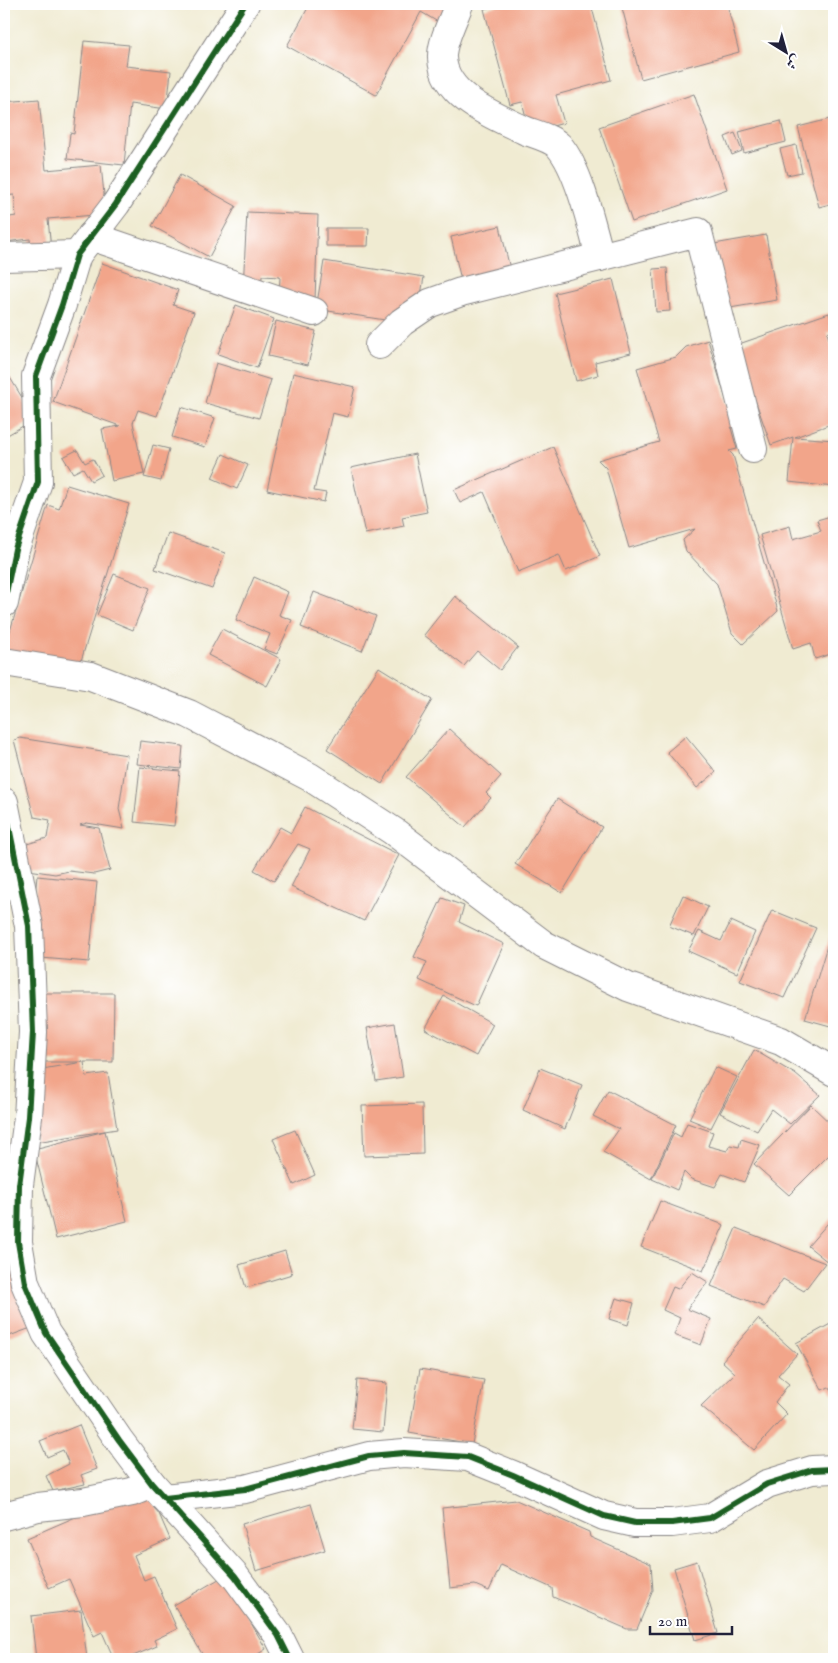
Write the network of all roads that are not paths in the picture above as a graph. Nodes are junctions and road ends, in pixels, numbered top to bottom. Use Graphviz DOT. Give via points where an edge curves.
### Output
graph roads {
  1 [pos="245,4"];
  2 [pos="459,4"];
  3 [pos="84,246"];
  4 [pos="4,256"];
  5 [pos="600,257"];
  6 [pos="314,312"];
  7 [pos="379,345"];
  8 [pos="753,449"];
  9 [pos="4,604"];
  10 [pos="4,662"];
  11 [pos="4,802"];
  12 [pos="834,1072"];
  13 [pos="23,1151"];
  14 [pos="4,1184"];
  15 [pos="834,1469"];
  16 [pos="158,1491"];
  17 [pos="4,1516"];
  18 [pos="290,1659"];
  1 -- 3 [label="street" via="116,204"];
  2 -- 5 [label="street" via="442,57 444,72 466,101 557,144 570,161"];
  3 -- 4 [label="street"];
  3 -- 6 [label="street"];
  3 -- 9 [label="street" via="36,376 38,482 15,548"];
  5 -- 7 [label="street" via="461,292 430,303 402,322"];
  5 -- 8 [label="street" via="698,232"];
  10 -- 12 [label="street" via="91,676 189,714 310,777 377,820 544,945 628,986 781,1041"];
  11 -- 13 [label="street" via="29,926 33,1032"];
  13 -- 14 [label="street"];
  13 -- 16 [label="street" via="18,1242 25,1284 46,1333"];
  15 -- 16 [label="street" via="812,1470 767,1484 710,1518 672,1523 635,1523 604,1516 468,1457 404,1453 369,1456 245,1489"];
  16 -- 17 [label="street" via="38,1507"];
  16 -- 18 [label="street" via="235,1576 278,1635"];
}
